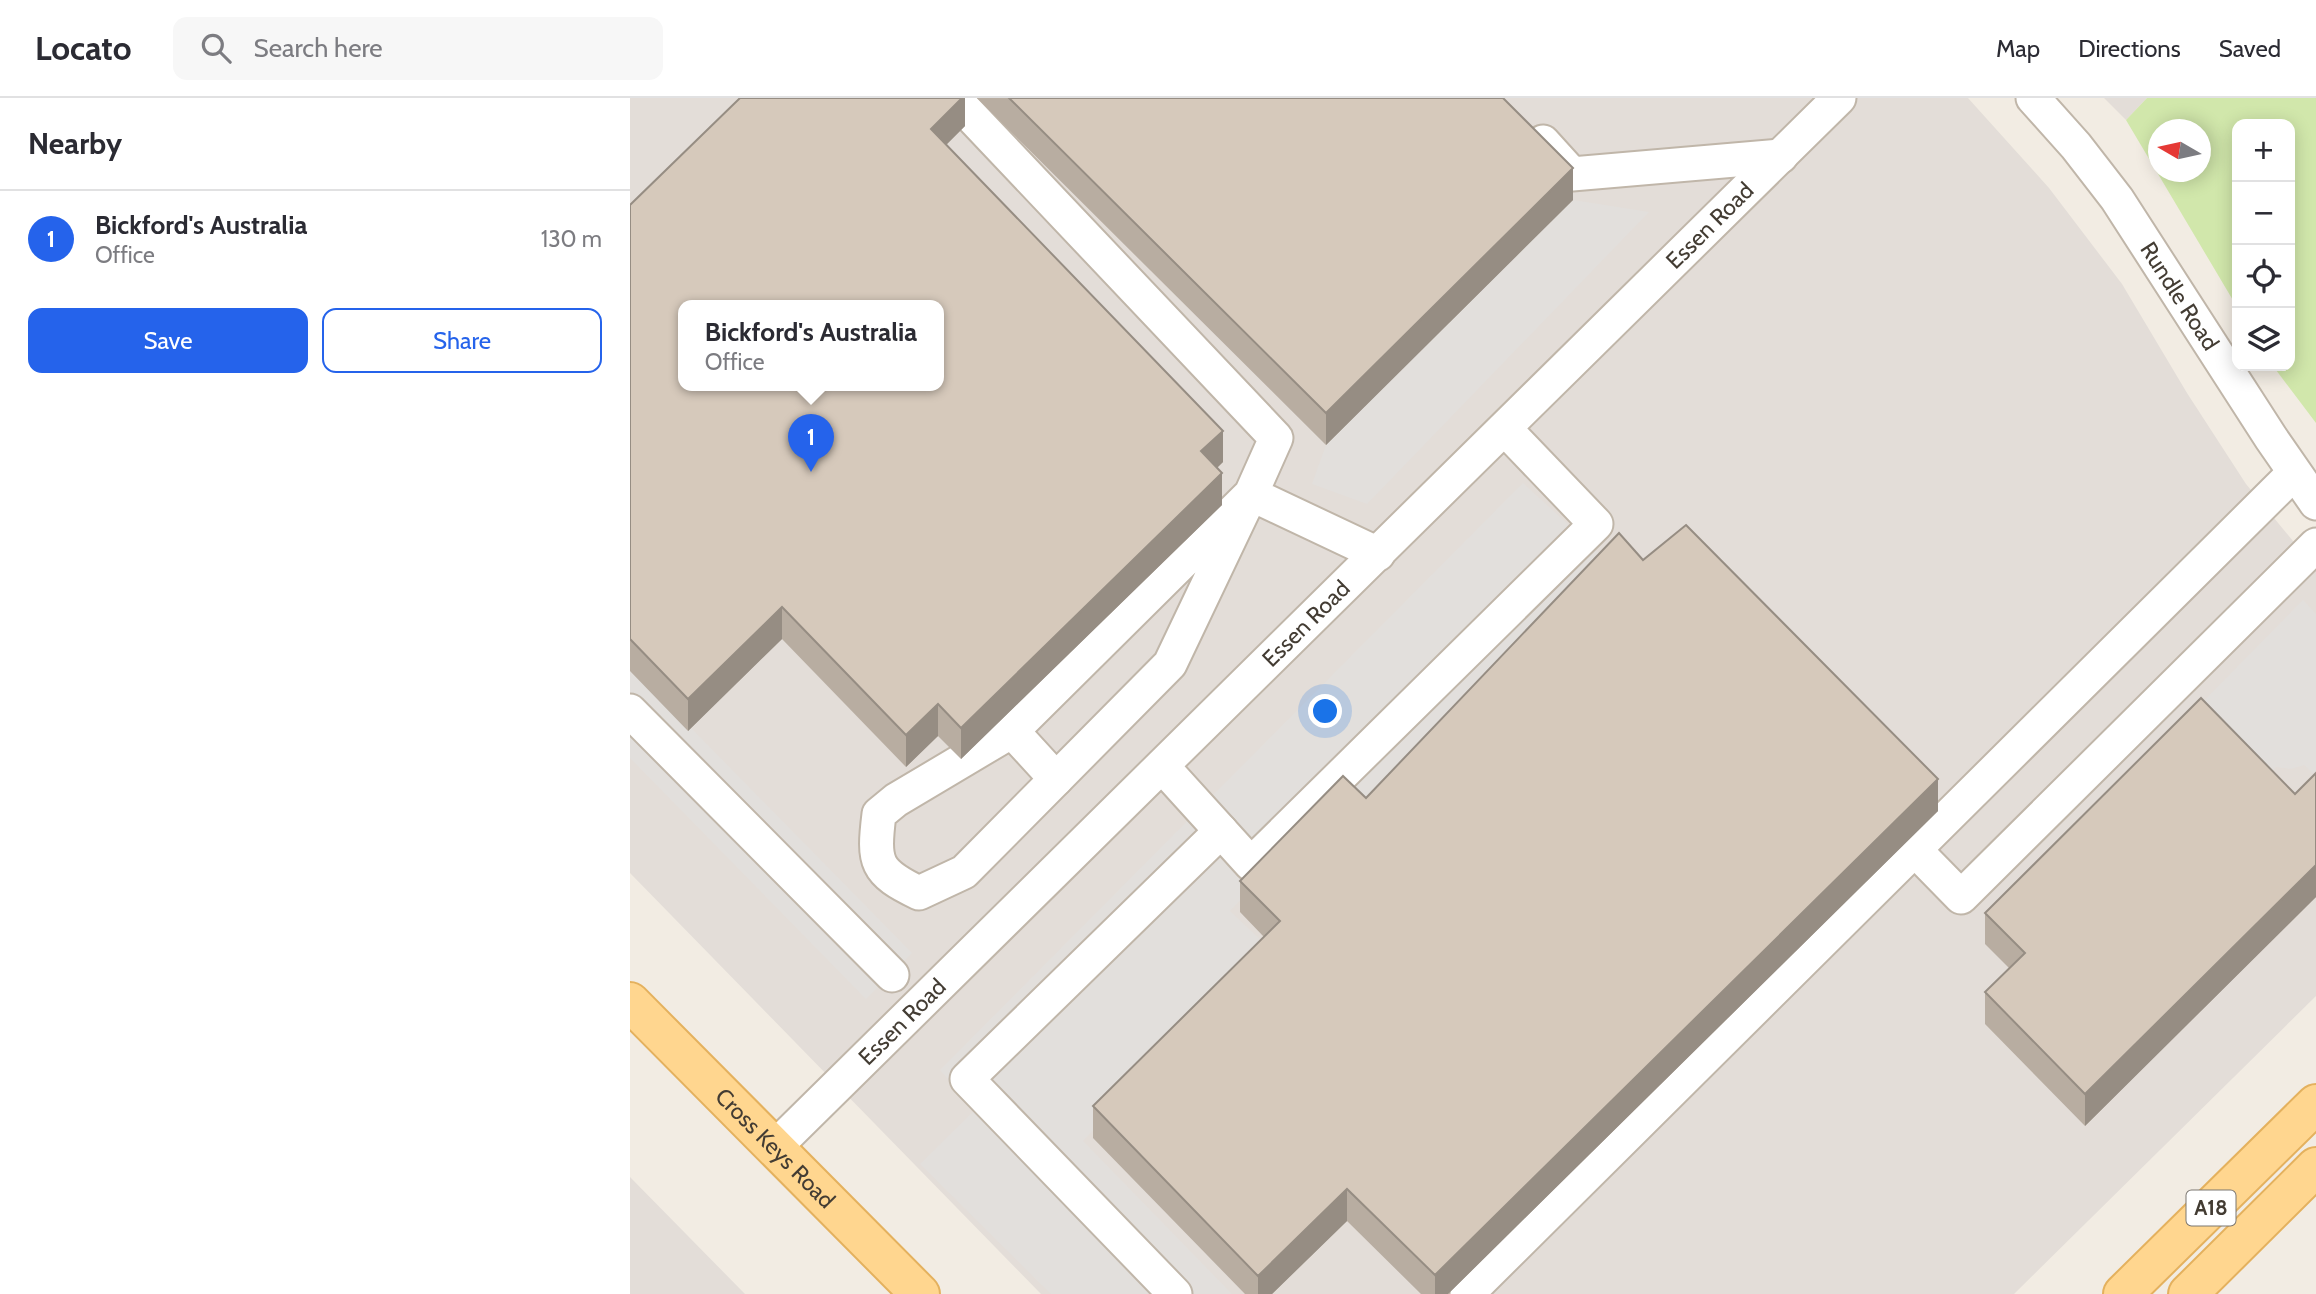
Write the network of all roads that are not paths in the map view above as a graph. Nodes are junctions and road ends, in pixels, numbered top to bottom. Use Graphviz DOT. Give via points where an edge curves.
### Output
graph roads {
  1 [pos="954,98"];
  2 [pos="1839,98"];
  3 [pos="2033,98"];
  4 [pos="1542,142"];
  5 [pos="1781,156"];
  6 [pos="1505,429"];
  7 [pos="2294,473"];
  8 [pos="1251,494"];
  9 [pos="2316,503"];
  10 [pos="2316,545"];
  11 [pos="1378,554"];
  12 [pos="630,711"];
  13 [pos="1012,731"];
  14 [pos="1162,766"];
  15 [pos="1056,779"];
  16 [pos="1221,831"];
  17 [pos="1914,849"];
  18 [pos="892,975"];
  19 [pos="630,1002"];
  20 [pos="2316,1104"];
  21 [pos="774,1148"];
  22 [pos="2316,1167"];
  23 [pos="920,1294"];
  24 [pos="1175,1294"];
  25 [pos="1467,1294"];
  26 [pos="2123,1294"];
  27 [pos="2188,1294"];
  1 -- 8 [label="street" via="1276,438"];
  2 -- 5 [label="street, Essen Road"];
  3 -- 7 [label="street, Rundle Road" via="2117,199"];
  4 -- 5 [label="street" via="1572,174"];
  5 -- 6 [label="street, Essen Road"];
  6 -- 11 [label="street, Essen Road"];
  6 -- 16 [label="street" via="1596,524 1251,864"];
  7 -- 9 [label="street, Rundle Road"];
  7 -- 17 [label="street"];
  8 -- 11 [label="street"];
  8 -- 13 [label="street"];
  8 -- 15 [label="street" via="1170,664"];
  10 -- 17 [label="street" via="1961,897"];
  11 -- 14 [label="street, Essen Road"];
  12 -- 18 [label="street"];
  13 -- 15 [label="street"];
  13 -- 15 [label="street" via="879,814 878,860 891,879 919,893 964,872"];
  14 -- 16 [label="street"];
  14 -- 21 [label="street, Essen Road"];
  16 -- 24 [label="street" via="967,1079"];
  17 -- 25 [label="street"];
  19 -- 21 [label="main road, Cross Keys Road"];
  20 -- 26 [label="main road, A18"];
  21 -- 23 [label="main road, Cross Keys Road"];
  22 -- 27 [label="main road, A18"];
}
